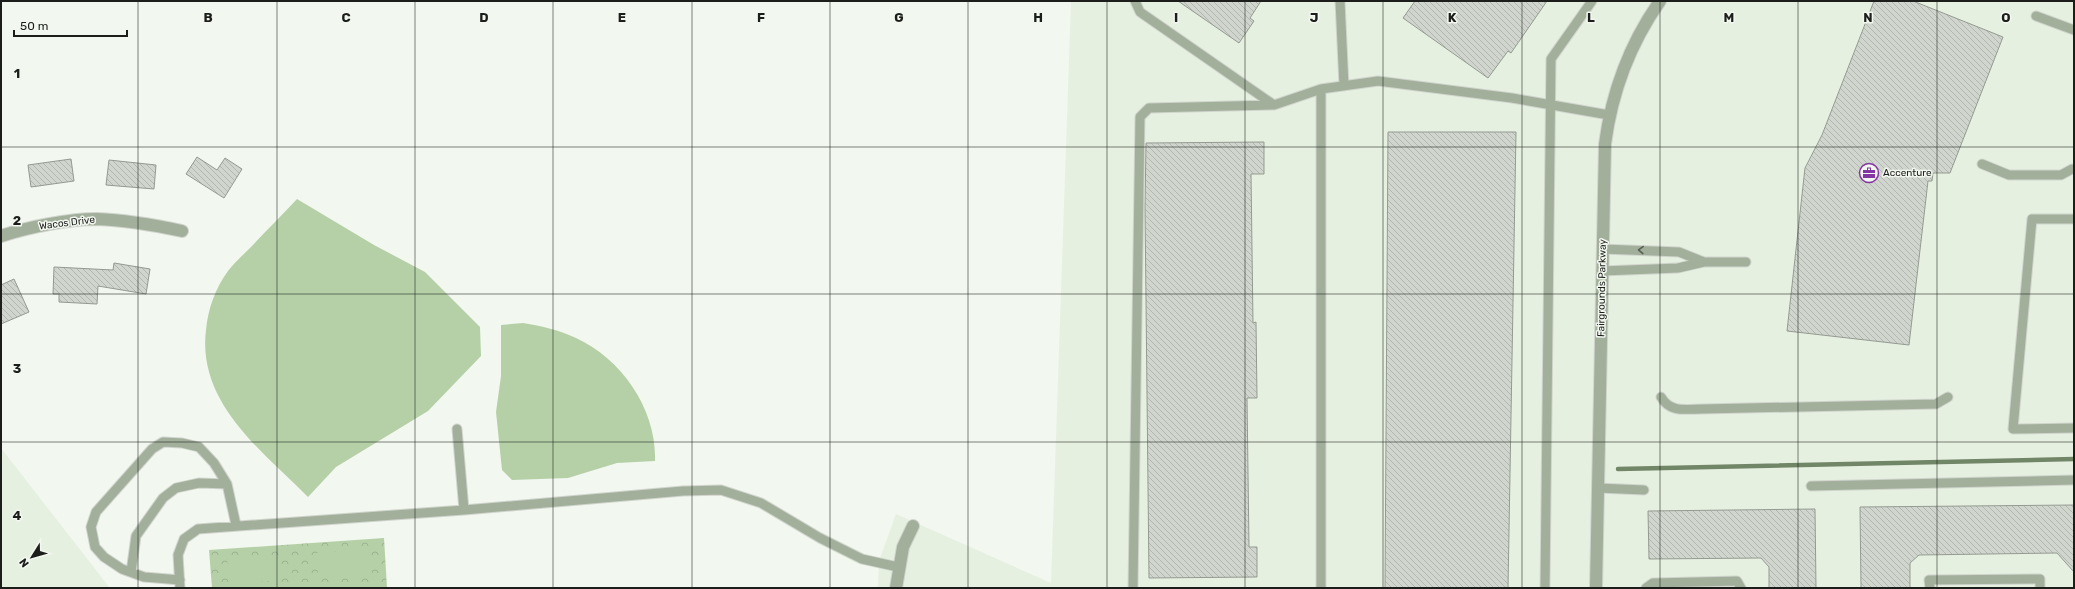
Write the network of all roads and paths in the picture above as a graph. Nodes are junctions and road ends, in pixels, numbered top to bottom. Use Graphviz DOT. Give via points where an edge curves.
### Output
graph roads {
  1 [pos="1135,1"];
  2 [pos="1340,1"];
  3 [pos="1592,1"];
  4 [pos="1660,1"];
  5 [pos="2036,16"];
  6 [pos="2074,30"];
  7 [pos="1344,86"];
  8 [pos="1321,89"];
  9 [pos="1552,104"];
  10 [pos="1274,105"];
  11 [pos="1609,115"];
  12 [pos="1982,164"];
  13 [pos="2072,169"];
  14 [pos="2074,219"];
  15 [pos="182,230"];
  16 [pos="1,236"];
  17 [pos="1602,249"];
  18 [pos="1704,262"];
  19 [pos="1746,262"];
  20 [pos="1602,271"];
  21 [pos="1661,397"];
  22 [pos="1948,397"];
  23 [pos="2074,428"];
  24 [pos="457,430"];
  25 [pos="2074,480"];
  26 [pos="227,484"];
  27 [pos="1811,486"];
  28 [pos="1598,488"];
  29 [pos="1644,490"];
  30 [pos="464,510"];
  31 [pos="236,525"];
  32 [pos="913,526"];
  33 [pos="898,567"];
  34 [pos="131,572"];
  35 [pos="180,584"];
  36 [pos="896,588"];
  37 [pos="1133,588"];
  38 [pos="1320,588"];
  39 [pos="1545,588"];
  40 [pos="1596,588"];
  41 [pos="1646,588"];
  42 [pos="1740,588"];
  43 [pos="1930,588"];
  44 [pos="2040,588"];
  1 -- 10 [label="lane" via="1140,12"];
  2 -- 7 [label="lane"];
  3 -- 9 [label="lane" via="1551,59"];
  4 -- 11 [label="street, Fairgrounds Parkway" via="1626,60"];
  5 -- 6 [label="lane"];
  7 -- 8 [label="lane"];
  7 -- 9 [label="lane" via="1378,81"];
  8 -- 10 [label="lane"];
  8 -- 38 [label="lane"];
  9 -- 11 [label="lane"];
  9 -- 39 [label="lane"];
  10 -- 37 [label="lane" via="1149,108 1140,117"];
  11 -- 17 [label="street, Fairgrounds Parkway" via="1605,144"];
  12 -- 13 [label="lane" via="2009,175 2061,175"];
  14 -- 23 [label="lane" via="2032,219 2013,429"];
  15 -- 16 [label="street, Wacos Drive" via="121,220 95,219 18,230"];
  18 -- 17 [label="lane, one-way" via="1679,252"];
  17 -- 20 [label="street, Fairgrounds Parkway"];
  18 -- 19 [label="lane"];
  18 -- 20 [label="lane" via="1678,268"];
  20 -- 28 [label="street, Fairgrounds Parkway"];
  21 -- 22 [label="lane" via="1665,404 1673,409 1702,409 1936,404"];
  24 -- 30 [label="lane"];
  25 -- 27 [label="lane"];
  26 -- 31 [label="lane"];
  26 -- 34 [label="lane" via="199,483 176,488 163,498 136,536"];
  26 -- 34 [label="lane" via="199,446 163,442 152,449 96,512 91,527 95,547 104,557"];
  28 -- 29 [label="lane"];
  28 -- 40 [label="street, Fairgrounds Parkway"];
  30 -- 31 [label="lane"];
  30 -- 33 [label="lane" via="721,490 761,502 820,538 862,559"];
  31 -- 35 [label="lane" via="198,529 184,539 178,556"];
  32 -- 33 [label="street" via="903,547"];
  33 -- 36 [label="street"];
  34 -- 35 [label="lane"];
  41 -- 42 [label="lane" via="1653,583 1737,582"];
  43 -- 44 [label="lane" via="1929,580 2040,580"];
}
